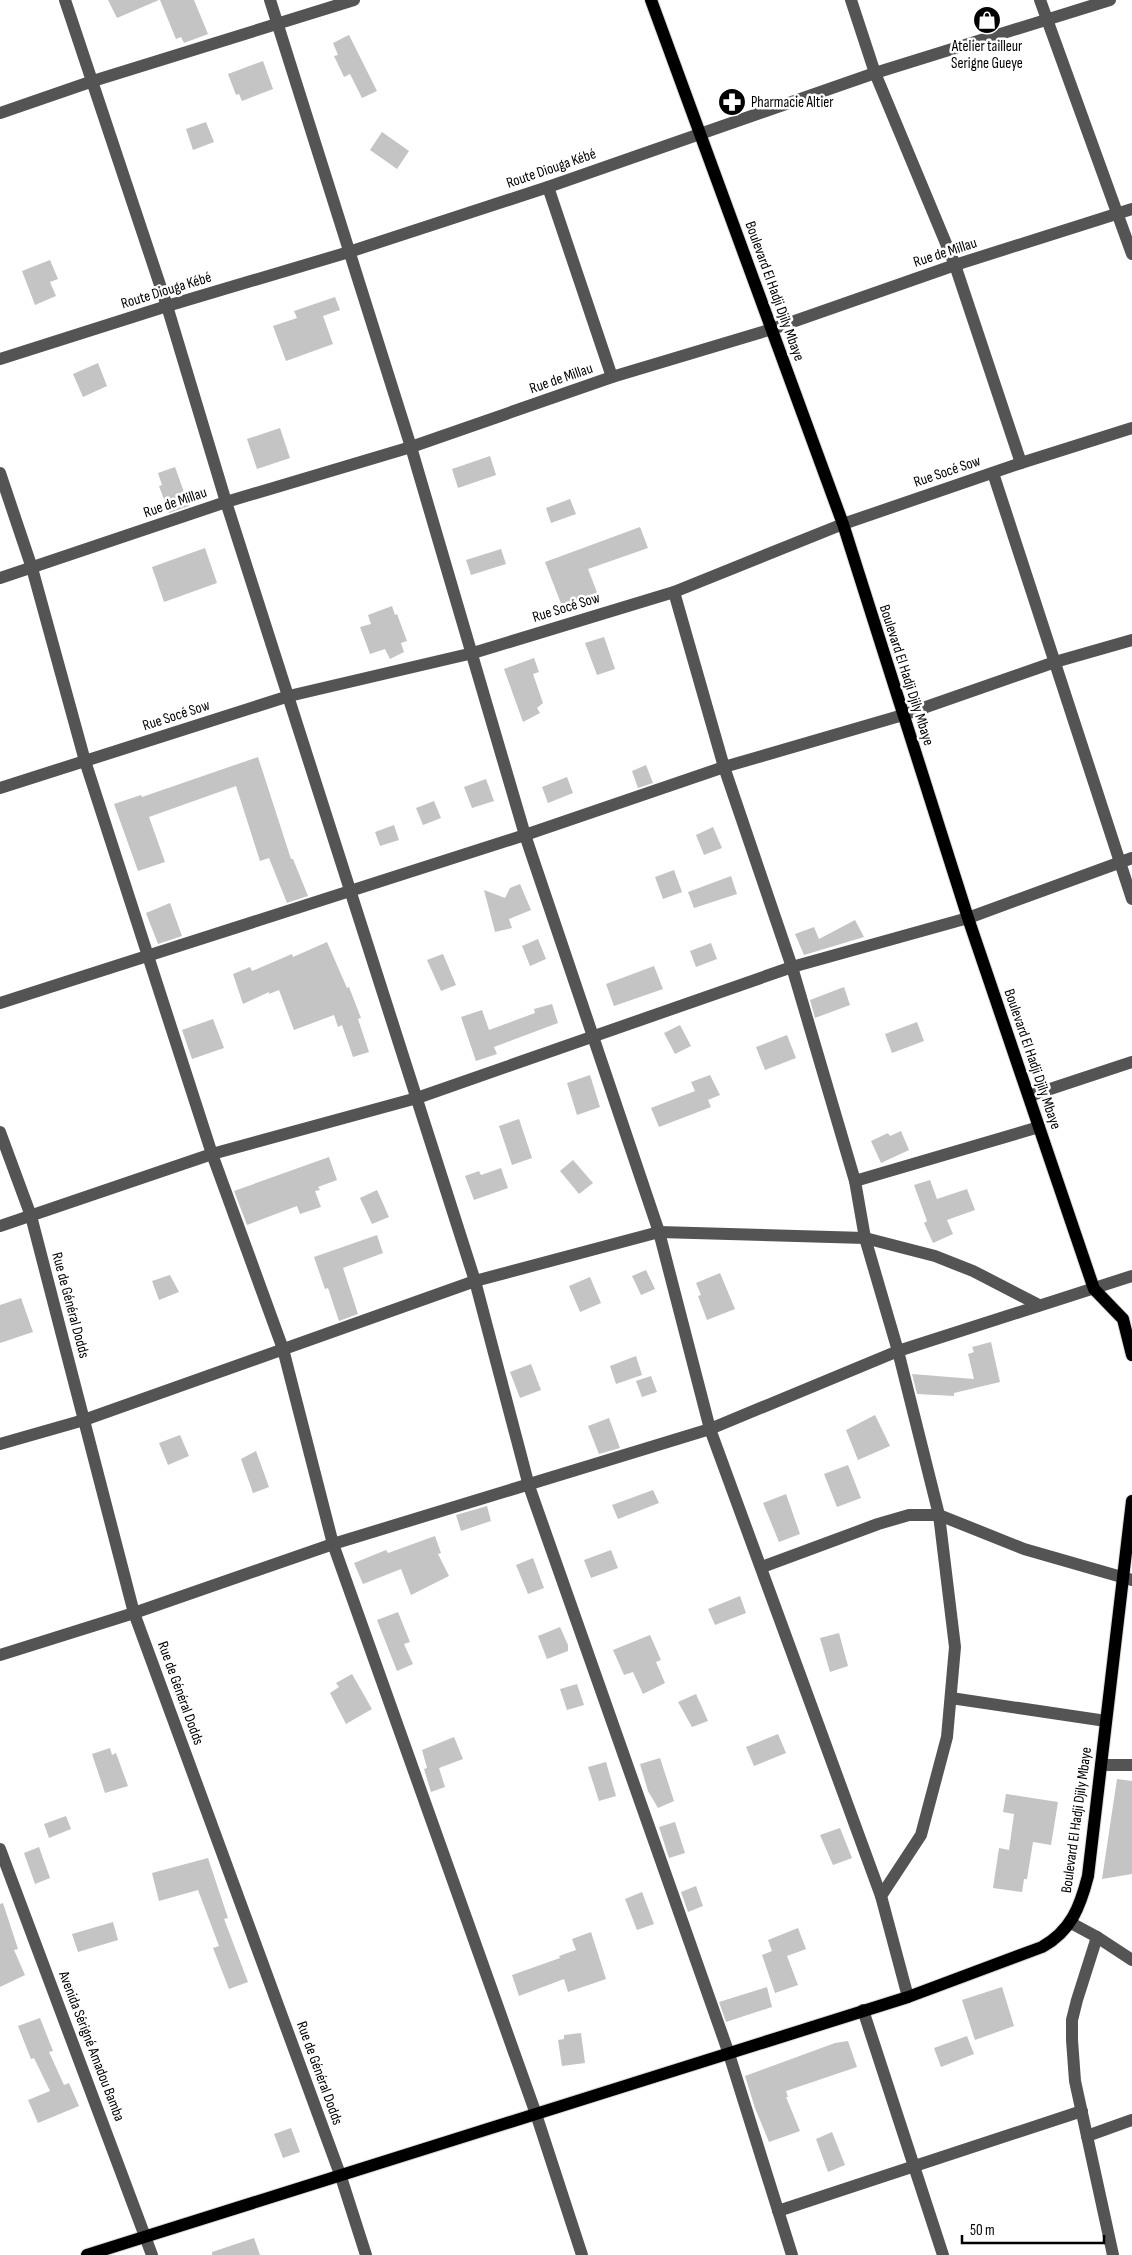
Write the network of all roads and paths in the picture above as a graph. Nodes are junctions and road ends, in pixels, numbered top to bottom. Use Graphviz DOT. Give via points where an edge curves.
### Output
graph roads {
  1 [pos="65,0"];
  2 [pos="270,0"];
  3 [pos="354,0"];
  4 [pos="651,0"];
  5 [pos="851,0"];
  6 [pos="1040,0"];
  7 [pos="1110,0"];
  8 [pos="1048,21"];
  9 [pos="278,25"];
  10 [pos="875,73"];
  11 [pos="93,81"];
  12 [pos="0,113"];
  13 [pos="700,134"];
  14 [pos="548,187"];
  15 [pos="1132,209"];
  16 [pos="1119,214"];
  17 [pos="349,252"];
  18 [pos="1132,254"];
  19 [pos="956,265"];
  20 [pos="167,306"];
  21 [pos="772,329"];
  22 [pos="0,359"];
  23 [pos="612,377"];
  24 [pos="1132,428"];
  25 [pos="411,447"];
  26 [pos="1021,463"];
  27 [pos="993,472"];
  28 [pos="0,473"];
  29 [pos="3,494"];
  30 [pos="226,502"];
  31 [pos="842,524"];
  32 [pos="32,568"];
  33 [pos="0,578"];
  34 [pos="674,592"];
  35 [pos="1132,640"];
  36 [pos="473,653"];
  37 [pos="1055,662"];
  38 [pos="289,696"];
  39 [pos="903,715"];
  40 [pos="85,761"];
  41 [pos="724,767"];
  42 [pos="0,788"];
  43 [pos="526,835"];
  44 [pos="1126,860"];
  45 [pos="351,892"];
  46 [pos="1132,899"];
  47 [pos="968,918"];
  48 [pos="148,955"];
  49 [pos="792,967"];
  50 [pos="0,1004"];
  51 [pos="592,1036"];
  52 [pos="1132,1062"];
  53 [pos="1029,1096"];
  54 [pos="417,1098"];
  55 [pos="1040,1127"];
  56 [pos="0,1132"];
  57 [pos="212,1154"];
  58 [pos="855,1181"];
  59 [pos="31,1216"];
  60 [pos="0,1226"];
  61 [pos="659,1232"];
  62 [pos="865,1238"];
  63 [pos="1132,1276"];
  64 [pos="475,1281"];
  65 [pos="1094,1289"];
  66 [pos="1039,1305"];
  67 [pos="282,1349"];
  68 [pos="898,1351"];
  69 [pos="1132,1355"];
  70 [pos="84,1420"];
  71 [pos="710,1429"];
  72 [pos="0,1444"];
  73 [pos="529,1486"];
  74 [pos="1132,1501"];
  75 [pos="938,1515"];
  76 [pos="333,1544"];
  77 [pos="762,1567"];
  78 [pos="1127,1578"];
  79 [pos="134,1613"];
  80 [pos="0,1655"];
  81 [pos="951,1698"];
  82 [pos="1106,1720"];
  83 [pos="1100,1765"];
  84 [pos="1132,1765"];
  85 [pos="0,1849"];
  86 [pos="881,1896"];
  87 [pos="1071,1923"];
  88 [pos="1097,1937"];
  89 [pos="1132,1960"];
  90 [pos="908,1997"];
  91 [pos="863,2010"];
  92 [pos="729,2054"];
  93 [pos="1082,2111"];
  94 [pos="536,2114"];
  95 [pos="1132,2120"];
  96 [pos="1087,2136"];
  97 [pos="914,2166"];
  98 [pos="341,2176"];
  99 [pos="778,2210"];
  100 [pos="146,2237"];
  101 [pos="87,2255"];
  102 [pos="152,2255"];
  103 [pos="366,2255"];
  104 [pos="582,2255"];
  105 [pos="792,2255"];
  106 [pos="943,2255"];
  107 [pos="1113,2255"];
  1 -- 11 [label="street"];
  2 -- 9 [label="street"];
  3 -- 9 [label="street"];
  4 -- 13 [label="main road, Boulevard El Hadji Djily Mbaye"];
  5 -- 10 [label="street"];
  6 -- 8 [label="street"];
  7 -- 8 [label="street, Route Diouga Kébé"];
  8 -- 10 [label="street, Route Diouga Kébé"];
  8 -- 16 [label="street"];
  9 -- 11 [label="street"];
  9 -- 17 [label="street"];
  10 -- 13 [label="street, Route Diouga Kébé"];
  10 -- 19 [label="street"];
  11 -- 12 [label="street"];
  11 -- 20 [label="street"];
  13 -- 14 [label="street, Route Diouga Kébé"];
  13 -- 21 [label="main road, Boulevard El Hadji Djily Mbaye"];
  14 -- 17 [label="street, Route Diouga Kébé"];
  14 -- 23 [label="street"];
  15 -- 16 [label="street, Rue de Millau"];
  16 -- 18 [label="street"];
  16 -- 19 [label="street, Rue de Millau"];
  17 -- 20 [label="street, Route Diouga Kébé"];
  17 -- 25 [label="street"];
  19 -- 21 [label="street, Rue de Millau"];
  19 -- 26 [label="street"];
  20 -- 22 [label="street, Route Diouga Kébé"];
  20 -- 30 [label="street"];
  21 -- 23 [label="street, Rue de Millau"];
  21 -- 31 [label="main road, Boulevard El Hadji Djily Mbaye"];
  23 -- 25 [label="street, Rue de Millau"];
  24 -- 26 [label="street, Rue Socé Sow"];
  25 -- 30 [label="street, Rue de Millau"];
  25 -- 36 [label="street"];
  26 -- 27 [label="street, Rue Socé Sow"];
  27 -- 31 [label="street, Rue Socé Sow"];
  27 -- 37 [label="street"];
  28 -- 29 [label="street"];
  29 -- 32 [label="street"];
  30 -- 32 [label="street, Rue de Millau"];
  30 -- 38 [label="street"];
  31 -- 34 [label="street, Rue Socé Sow"];
  31 -- 39 [label="main road, Boulevard El Hadji Djily Mbaye"];
  32 -- 33 [label="street, Rue de Millau"];
  32 -- 40 [label="street"];
  34 -- 36 [label="street, Rue Socé Sow"];
  34 -- 41 [label="street"];
  35 -- 37 [label="street"];
  36 -- 38 [label="street, Rue Socé Sow"];
  36 -- 43 [label="street"];
  37 -- 39 [label="street"];
  37 -- 44 [label="street"];
  38 -- 40 [label="street, Rue Socé Sow"];
  38 -- 45 [label="street"];
  39 -- 41 [label="street"];
  39 -- 47 [label="main road, Boulevard El Hadji Djily Mbaye"];
  40 -- 42 [label="street, Rue Socé Sow"];
  40 -- 48 [label="street"];
  41 -- 43 [label="street"];
  41 -- 49 [label="street"];
  43 -- 45 [label="street"];
  43 -- 51 [label="street"];
  44 -- 46 [label="street"];
  44 -- 47 [label="street"];
  45 -- 48 [label="street"];
  45 -- 54 [label="street"];
  47 -- 49 [label="street"];
  47 -- 53 [label="main road, Boulevard El Hadji Djily Mbaye"];
  48 -- 50 [label="street"];
  48 -- 57 [label="street"];
  49 -- 51 [label="street"];
  49 -- 58 [label="street"];
  51 -- 54 [label="street"];
  51 -- 61 [label="street"];
  52 -- 53 [label="street"];
  53 -- 55 [label="main road, Boulevard El Hadji Djily Mbaye"];
  54 -- 57 [label="street"];
  54 -- 64 [label="street"];
  55 -- 58 [label="street"];
  55 -- 65 [label="main road, Boulevard El Hadji Djily Mbaye"];
  56 -- 59 [label="street, Rue de Général Dodds"];
  57 -- 59 [label="street"];
  57 -- 67 [label="street"];
  58 -- 62 [label="street"];
  59 -- 60 [label="street"];
  59 -- 70 [label="street, Rue de Général Dodds"];
  61 -- 62 [label="street"];
  61 -- 64 [label="street"];
  61 -- 71 [label="street"];
  62 -- 66 [label="street" via="942,1259"];
  62 -- 68 [label="street"];
  63 -- 65 [label="street"];
  64 -- 67 [label="street"];
  64 -- 73 [label="street"];
  65 -- 66 [label="street"];
  65 -- 69 [label="main road, Boulevard El Hadji Djily Mbaye" via="1123,1319"];
  66 -- 68 [label="street"];
  67 -- 70 [label="street"];
  67 -- 76 [label="street"];
  68 -- 71 [label="street"];
  68 -- 75 [label="street"];
  70 -- 72 [label="street"];
  70 -- 79 [label="street, Rue de Général Dodds"];
  71 -- 73 [label="street"];
  71 -- 77 [label="street"];
  73 -- 76 [label="street"];
  73 -- 92 [label="street"];
  74 -- 78 [label="main road, Boulevard El Hadji Djily Mbaye"];
  75 -- 77 [label="street" via="909,1515 878,1524"];
  75 -- 78 [label="street" via="1024,1548"];
  75 -- 81 [label="street" via="955,1647"];
  76 -- 79 [label="street"];
  76 -- 94 [label="street"];
  77 -- 86 [label="street"];
  78 -- 82 [label="main road, Boulevard El Hadji Djily Mbaye"];
  79 -- 80 [label="street"];
  79 -- 98 [label="street, Rue de Général Dodds"];
  81 -- 82 [label="street"];
  81 -- 86 [label="street" via="947,1736 921,1835"];
  82 -- 83 [label="main road, Boulevard El Hadji Djily Mbaye"];
  83 -- 84 [label="street"];
  83 -- 87 [label="main road, Boulevard El Hadji Djily Mbaye" via="1088,1876 1082,1902"];
  85 -- 100 [label="street, Avenida Sérigné Amadou Bamba"];
  86 -- 90 [label="street"];
  87 -- 88 [label="street"];
  87 -- 90 [label="main road, Boulevard El Hadji Djily Mbaye" via="1062,1934 1042,1947"];
  88 -- 89 [label="street"];
  88 -- 93 [label="street" via="1072,2020 1075,2081"];
  90 -- 91 [label="main road, Boulevard El Hadji Djily Mbaye"];
  91 -- 92 [label="main road, Boulevard El Hadji Djily Mbaye"];
  91 -- 97 [label="street"];
  92 -- 94 [label="main road, Boulevard El Hadji Djily Mbaye"];
  92 -- 99 [label="street"];
  93 -- 96 [label="street"];
  93 -- 97 [label="street"];
  94 -- 98 [label="main road, Boulevard El Hadji Djily Mbaye"];
  94 -- 104 [label="street"];
  95 -- 96 [label="street"];
  96 -- 107 [label="street"];
  97 -- 99 [label="street"];
  97 -- 106 [label="street"];
  98 -- 100 [label="main road, Boulevard El Hadji Djily Mbaye"];
  98 -- 103 [label="street, Rue de Général Dodds"];
  99 -- 105 [label="street"];
  100 -- 101 [label="main road, Boulevard El Hadji Djily Mbaye"];
  100 -- 102 [label="street, Avenida Sérigné Amadou Bamba"];
}
